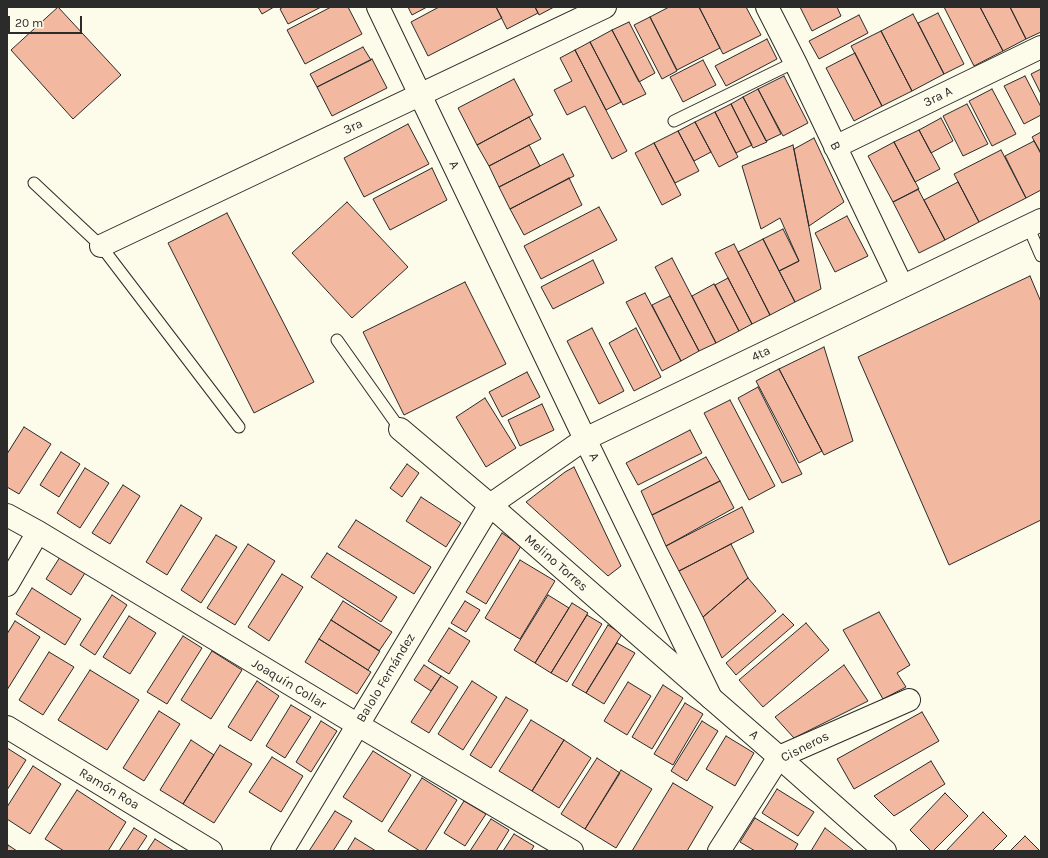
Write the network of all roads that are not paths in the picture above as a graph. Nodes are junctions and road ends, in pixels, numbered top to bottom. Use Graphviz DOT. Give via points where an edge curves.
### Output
graph roads {
  1 [pos="378,7"];
  2 [pos="605,7"];
  3 [pos="767,7"];
  4 [pos="1041,47"];
  5 [pos="795,62"];
  6 [pos="420,95"];
  7 [pos="674,121"];
  8 [pos="835,147"];
  9 [pos="34,183"];
  10 [pos="1034,223"];
  11 [pos="101,246"];
  12 [pos="1041,256"];
  13 [pos="902,286"];
  14 [pos="337,340"];
  15 [pos="239,427"];
  16 [pos="400,429"];
  17 [pos="585,438"];
  18 [pos="490,505"];
  19 [pos="7,515"];
  20 [pos="38,532"];
  21 [pos="7,585"];
  22 [pos="711,698"];
  23 [pos="909,700"];
  24 [pos="358,725"];
  25 [pos="7,727"];
  26 [pos="779,757"];
  27 [pos="211,851"];
  28 [pos="282,851"];
  29 [pos="572,851"];
  30 [pos="719,851"];
  31 [pos="885,851"];
  1 -- 6 [label="street, A"];
  2 -- 6 [label="street, 3ra"];
  3 -- 5 [label="street, B"];
  4 -- 8 [label="street, 3ra A"];
  5 -- 7 [label="lane"];
  5 -- 8 [label="street, B"];
  6 -- 11 [label="street, 3ra"];
  6 -- 17 [label="street, A"];
  8 -- 13 [label="street, B"];
  9 -- 11 [label="lane"];
  10 -- 12 [label="lane"];
  10 -- 13 [label="street, 4ta"];
  11 -- 15 [label="lane"];
  13 -- 17 [label="street, 4ta"];
  14 -- 16 [label="lane"];
  16 -- 18 [label="street, Melino Torres"];
  17 -- 18 [label="street, 4ta"];
  17 -- 22 [label="street, A"];
  18 -- 22 [label="street, Melino Torres"];
  18 -- 24 [label="street, Balolo Fernández"];
  19 -- 20 [label="street, Joaquín Collar"];
  20 -- 21 [label="street"];
  20 -- 24 [label="street, Joaquín Collar"];
  22 -- 26 [label="street, A"];
  23 -- 26 [label="street, Cisneros"];
  24 -- 28 [label="street, Balolo Fernández"];
  24 -- 29 [label="street, Joaquín Collar"];
  25 -- 27 [label="street, Ramón Roa"];
  26 -- 30 [label="street, Cisneros"];
  26 -- 31 [label="street, A"];
}
